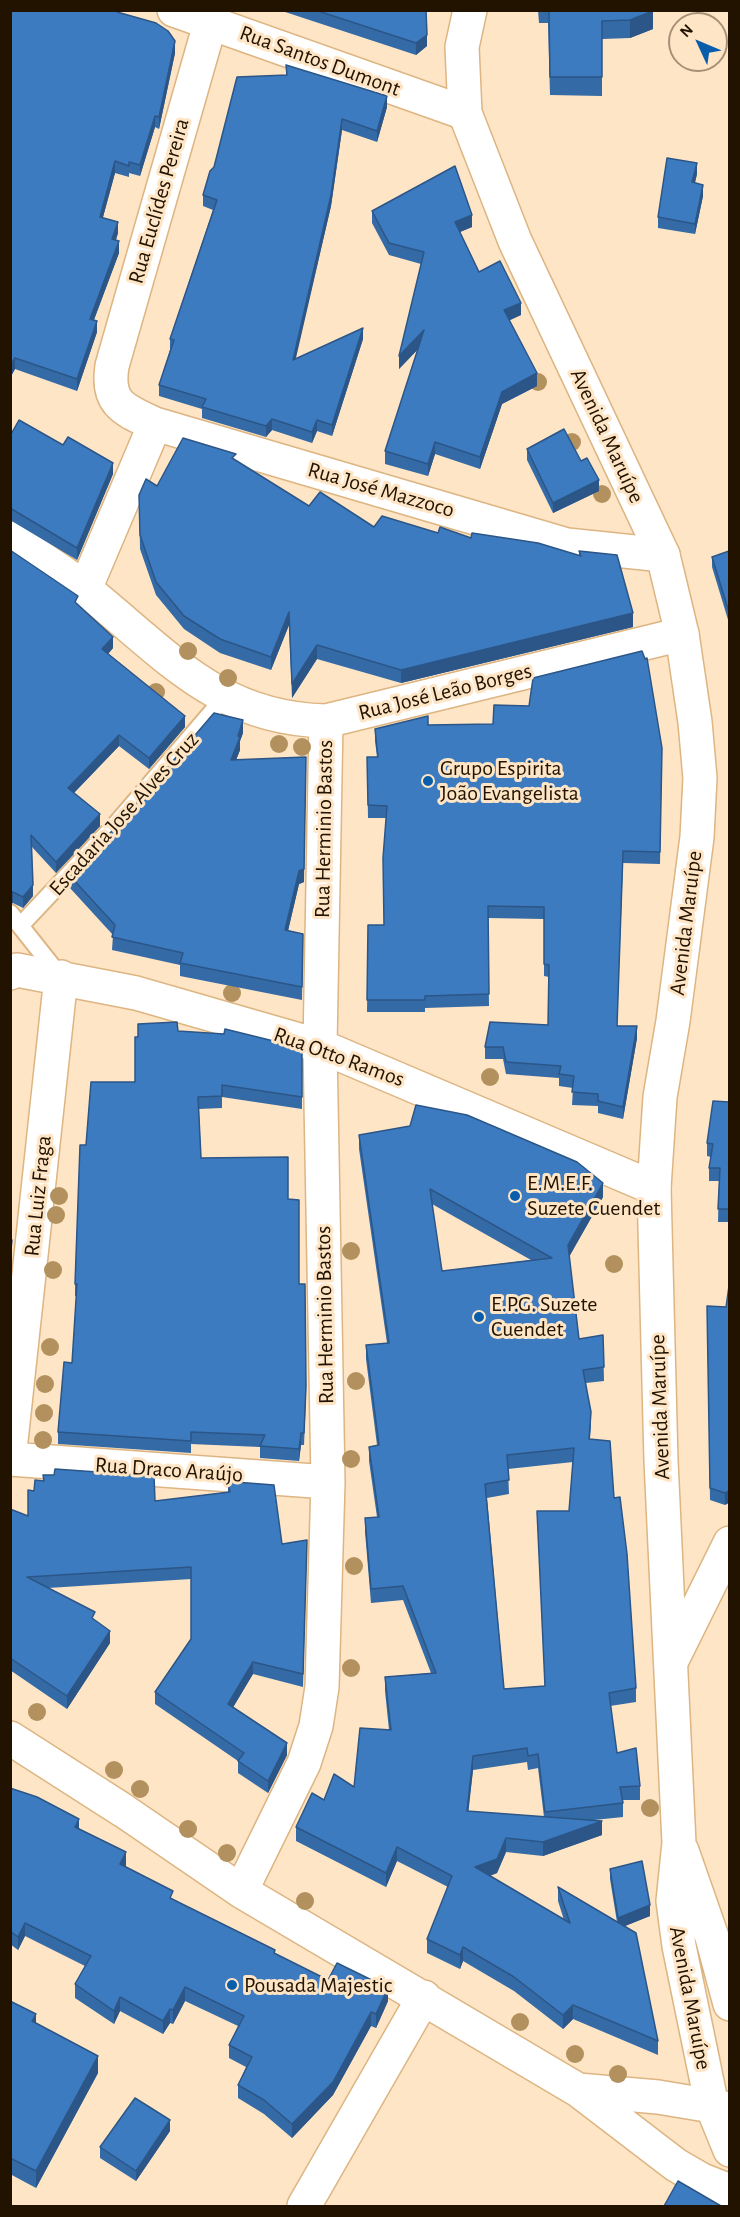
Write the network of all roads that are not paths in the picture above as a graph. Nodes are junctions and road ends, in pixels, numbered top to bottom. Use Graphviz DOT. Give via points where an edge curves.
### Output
graph roads {
  1 [pos="174,10"];
  2 [pos="448,10"];
  3 [pos="470,10"];
  4 [pos="212,16"];
  5 [pos="462,47"];
  6 [pos="465,113"];
  7 [pos="111,393"];
  8 [pos="155,424"];
  9 [pos="10,538"];
  10 [pos="663,555"];
  11 [pos="85,589"];
  12 [pos="682,634"];
  13 [pos="224,698"];
  14 [pos="326,721"];
  15 [pos="15,920"];
  16 [pos="10,973"];
  17 [pos="61,977"];
  18 [pos="320,1046"];
  19 [pos="654,1188"];
  20 [pos="10,1450"];
  21 [pos="10,1459"];
  22 [pos="328,1482"];
  23 [pos="729,1543"];
  24 [pos="671,1662"];
  25 [pos="10,1737"];
  26 [pos="679,1843"];
  27 [pos="241,1892"];
  28 [pos="721,1942"];
  29 [pos="424,1997"];
  30 [pos="729,2004"];
  31 [pos="578,2090"];
  32 [pos="721,2107"];
  33 [pos="729,2150"];
  34 [pos="729,2191"];
  35 [pos="304,2206"];
  1 -- 4 [label="street, Rua Santos Dumont"];
  2 -- 5 [label="street, Avenida Maruípe"];
  3 -- 5 [label="street, Avenida Maruípe"];
  4 -- 6 [label="street, Rua Santos Dumont"];
  4 -- 7 [label="street, Rua Euclídes Pereira" via="112,366"];
  5 -- 6 [label="street, Avenida Maruípe"];
  6 -- 10 [label="street, Avenida Maruípe" via="520,250"];
  7 -- 8 [label="street, Rua José Mazzoco" via="127,412"];
  8 -- 10 [label="street, Rua José Mazzoco" via="567,544"];
  8 -- 11 [label="street"];
  9 -- 11 [label="street, Rua José Leão Borges"];
  10 -- 12 [label="street, Avenida Maruípe"];
  11 -- 13 [label="street, Rua José Leão Borges" via="161,655"];
  12 -- 14 [label="street, Rua José Leão Borges"];
  12 -- 19 [label="street, Avenida Maruípe" via="700,778 687,920 660,1097"];
  13 -- 14 [label="street, Rua José Leão Borges" via="291,721"];
  13 -- 15 [label="lane, Escadaria Jose Alves Cruz" via="116,824"];
  14 -- 18 [label="street, Rua Herminio Bastos"];
  15 -- 17 [label="lane"];
  16 -- 17 [label="street, Rua Otto Ramos" via="17,970"];
  17 -- 18 [label="street, Rua Otto Ramos" via="136,993"];
  17 -- 20 [label="street, Rua Luiz Fraga"];
  18 -- 19 [label="street, Rua Otto Ramos"];
  18 -- 22 [label="street, Rua Herminio Bastos"];
  19 -- 24 [label="street, Avenida Maruípe"];
  21 -- 22 [label="street, Rua Draco Araújo"];
  22 -- 27 [label="street, Rua Herminio Bastos" via="322,1687 315,1726 304,1762"];
  23 -- 24 [label="street"];
  24 -- 26 [label="street, Avenida Maruípe"];
  25 -- 27 [label="street"];
  26 -- 28 [label="street, Avenida Maruípe"];
  26 -- 32 [label="street, Avenida Maruípe" via="673,1901 689,2005"];
  27 -- 29 [label="street"];
  28 -- 30 [label="street, Avenida Maruípe"];
  29 -- 31 [label="street"];
  29 -- 35 [label="street"];
  31 -- 32 [label="street"];
  31 -- 34 [label="street" via="676,2165"];
  32 -- 33 [label="street, Avenida Maruípe"];
}
